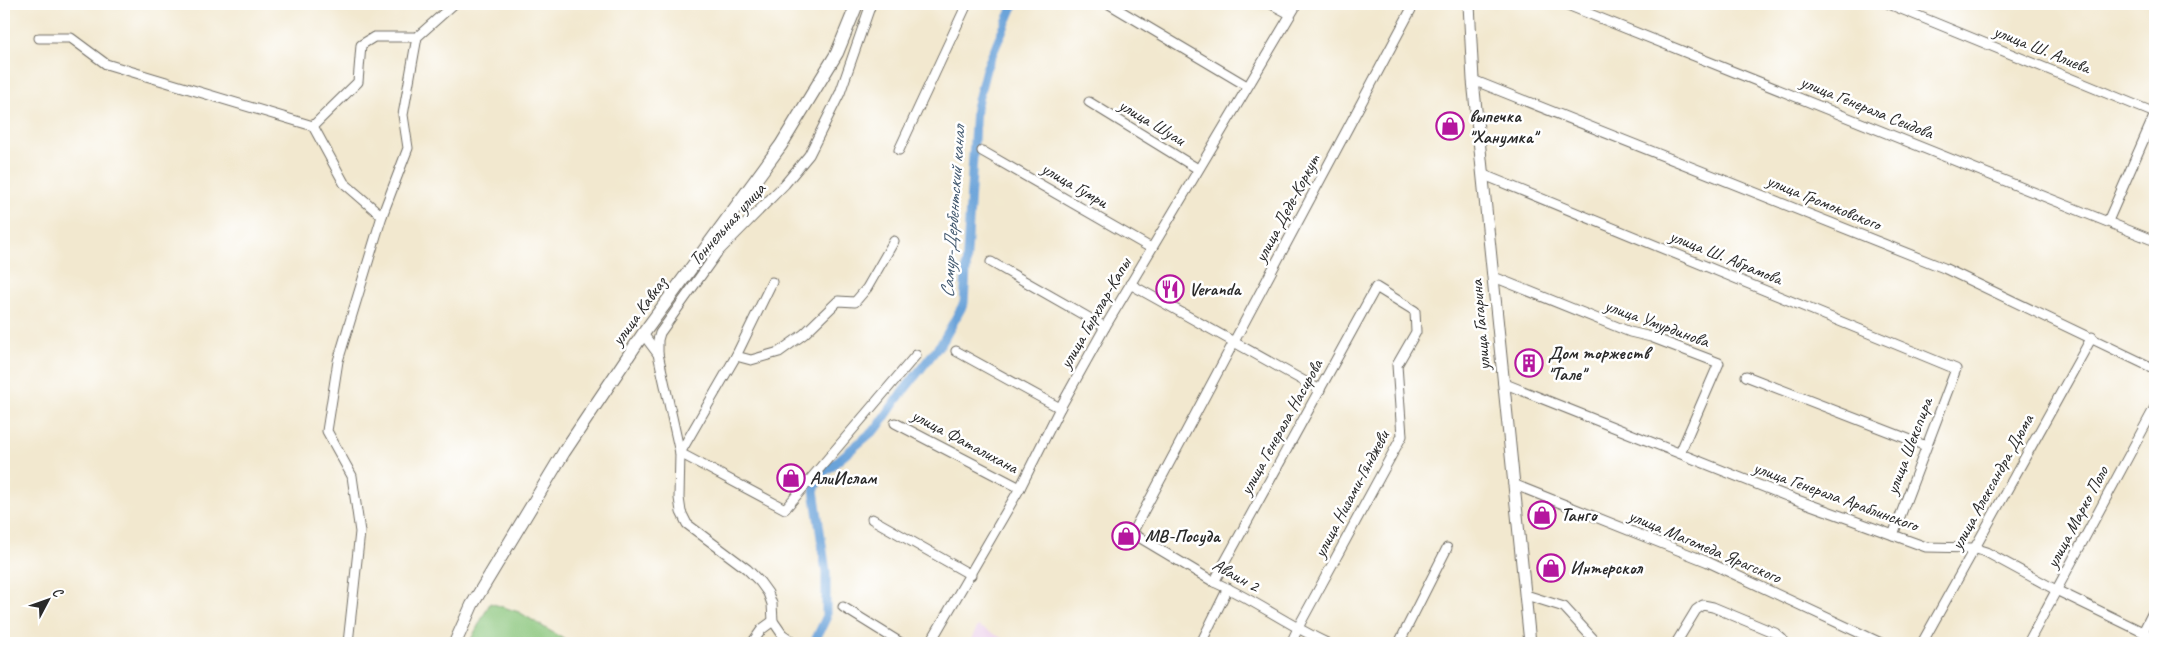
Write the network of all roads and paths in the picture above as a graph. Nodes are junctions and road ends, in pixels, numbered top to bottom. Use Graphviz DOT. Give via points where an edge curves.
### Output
graph roads {
  1 [pos="454,4"];
  2 [pos="858,4"];
  3 [pos="872,4"];
  4 [pos="967,4"];
  5 [pos="1109,4"];
  6 [pos="1271,4"];
  7 [pos="1297,4"];
  8 [pos="1414,4"];
  9 [pos="1468,4"];
  10 [pos="1565,4"];
  11 [pos="1889,4"];
  12 [pos="1290,14"];
  13 [pos="417,37"];
  14 [pos="39,38"];
  15 [pos="1473,80"];
  16 [pos="1247,86"];
  17 [pos="1089,102"];
  18 [pos="2155,114"];
  19 [pos="313,126"];
  20 [pos="898,150"];
  21 [pos="982,151"];
  22 [pos="1198,169"];
  23 [pos="1484,176"];
  24 [pos="382,216"];
  25 [pos="2108,221"];
  26 [pos="894,241"];
  27 [pos="2155,241"];
  28 [pos="1151,248"];
  29 [pos="992,262"];
  30 [pos="1494,277"];
  31 [pos="772,282"];
  32 [pos="1130,284"];
  33 [pos="1376,287"];
  34 [pos="1105,327"];
  35 [pos="643,334"];
  36 [pos="2092,337"];
  37 [pos="1234,342"];
  38 [pos="956,351"];
  39 [pos="658,354"];
  40 [pos="916,355"];
  41 [pos="736,356"];
  42 [pos="1956,369"];
  43 [pos="2155,369"];
  44 [pos="1746,376"];
  45 [pos="1503,383"];
  46 [pos="1320,390"];
  47 [pos="2155,406"];
  48 [pos="1060,408"];
  49 [pos="895,423"];
  50 [pos="1926,446"];
  51 [pos="1680,453"];
  52 [pos="680,454"];
  53 [pos="1513,484"];
  54 [pos="1020,488"];
  55 [pos="872,520"];
  56 [pos="1132,533"];
  57 [pos="1893,535"];
  58 [pos="1447,548"];
  59 [pos="1973,548"];
  60 [pos="971,575"];
  61 [pos="1214,582"];
  62 [pos="1228,588"];
  63 [pos="2056,590"];
  64 [pos="1526,595"];
  65 [pos="843,607"];
  66 [pos="2155,608"];
  67 [pos="773,621"];
  68 [pos="1298,630"];
  69 [pos="2143,632"];
  70 [pos="2155,638"];
  71 [pos="348,643"];
  72 [pos="456,643"];
  73 [pos="752,643"];
  74 [pos="795,643"];
  75 [pos="901,643"];
  76 [pos="930,643"];
  77 [pos="1201,643"];
  78 [pos="1292,643"];
  79 [pos="1327,643"];
  80 [pos="1399,643"];
  81 [pos="1530,643"];
  82 [pos="1597,643"];
  83 [pos="1676,643"];
  84 [pos="1781,643"];
  85 [pos="1881,643"];
  86 [pos="1922,643"];
  87 [pos="2028,643"];
  1 -- 13 [label="street"];
  2 -- 35 [label="highway, улица Кавказ" via="837,53 781,146"];
  3 -- 39 [label="street, Тоннельная улица" via="840,93 809,155 717,253 660,333"];
  4 -- 20 [label="street"];
  5 -- 16 [label="street"];
  6 -- 12 [label="street"];
  7 -- 12 [label="street, улица Гырхлар-Капы"];
  8 -- 37 [label="street, улица Деде-Коркут"];
  9 -- 15 [label="main road, улица Гагарина"];
  10 -- 25 [label="street, улица Генерала Сеидова"];
  11 -- 18 [label="street, улица Ш. Алиева"];
  12 -- 16 [label="street, улица Гырхлар-Капы"];
  13 -- 19 [label="street" via="374,37 361,45 358,82"];
  13 -- 24 [label="street" via="404,115 408,148"];
  14 -- 19 [label="street" via="71,38 106,64"];
  15 -- 23 [label="main road, улица Гагарина"];
  15 -- 36 [label="street, улица Громоковского" via="1944,268"];
  16 -- 22 [label="street, улица Гырхлар-Капы"];
  17 -- 22 [label="street, улица Шуаи"];
  18 -- 25 [label="street"];
  19 -- 24 [label="street" via="344,183"];
  21 -- 28 [label="street, улица Гумри"];
  22 -- 28 [label="street, улица Гырхлар-Капы"];
  23 -- 30 [label="main road, улица Гагарина"];
  23 -- 42 [label="street, улица Ш. Абрамова"];
  24 -- 71 [label="street" via="338,361 327,431 352,476 360,532"];
  25 -- 27 [label="street, улица Генерала Сеидова"];
  26 -- 41 [label="street" via="867,288 855,302 838,301 804,334 779,352 751,360"];
  28 -- 32 [label="street, улица Гырхлар-Капы"];
  29 -- 34 [label="street"];
  30 -- 45 [label="main road, улица Гагарина"];
  30 -- 51 [label="street, улица Умурдинова" via="1630,332 1651,336 1719,363"];
  31 -- 41 [label="street"];
  32 -- 34 [label="street, улица Гырхлар-Капы"];
  32 -- 37 [label="street"];
  33 -- 46 [label="street, улица Генерала Насирова"];
  33 -- 68 [label="street, улица Низами-Гянджеви" via="1415,311 1416,332 1397,365 1402,436"];
  34 -- 48 [label="street, улица Гырхлар-Капы"];
  35 -- 39 [label="street"];
  35 -- 72 [label="highway, улица Кавказ" via="564,452 472,605"];
  36 -- 43 [label="street, улица Громоковского"];
  36 -- 59 [label="street, улица Александра Дюма"];
  37 -- 46 [label="street"];
  37 -- 56 [label="street, улица Деде-Коркут"];
  38 -- 48 [label="street"];
  39 -- 52 [label="street, Тоннельная улица"];
  40 -- 52 [label="street" via="785,509"];
  41 -- 52 [label="street"];
  42 -- 50 [label="street, улица Шекспира"];
  44 -- 50 [label="street"];
  45 -- 51 [label="street, улица Генерала Араблинского"];
  45 -- 53 [label="main road, улица Гагарина"];
  46 -- 61 [label="street, улица Генерала Насирова"];
  47 -- 63 [label="street, улица Марко Поло"];
  48 -- 54 [label="street, улица Гырхлар-Капы"];
  49 -- 54 [label="street, улица Фаталихана"];
  50 -- 57 [label="street, улица Шекспира"];
  51 -- 57 [label="street, улица Генерала Араблинского"];
  52 -- 67 [label="street" via="679,498 687,524 760,582 772,604"];
  53 -- 64 [label="main road, улица Гагарина"];
  53 -- 85 [label="street, улица Магомеда Ярагского" via="1708,562"];
  54 -- 60 [label="street, улица Гырхлар-Капы"];
  55 -- 60 [label="street"];
  56 -- 61 [label="street, Аваин 2"];
  57 -- 59 [label="street, улица Генерала Араблинского" via="1926,547"];
  58 -- 80 [label="street"];
  59 -- 63 [label="street, улица Генерала Араблинского"];
  59 -- 86 [label="street, улица Александра Дюма"];
  60 -- 76 [label="street, улица Гырхлар-Капы"];
  61 -- 62 [label="street, Аваин 2"];
  62 -- 68 [label="street, Аваин 2"];
  62 -- 77 [label="street"];
  63 -- 69 [label="street, улица Генерала Араблинского"];
  63 -- 87 [label="street, улица Марко Поло"];
  64 -- 81 [label="main road, улица Гагарина"];
  64 -- 82 [label="street" via="1564,607"];
  65 -- 75 [label="street"];
  66 -- 69 [label="street"];
  67 -- 73 [label="street"];
  67 -- 74 [label="street" via="782,634"];
  68 -- 78 [label="street, улица Низами-Гянджеви"];
  68 -- 79 [label="street, Аваин 2"];
  69 -- 70 [label="street, улица Генерала Араблинского"];
  83 -- 84 [label="street" via="1696,610 1703,605 1775,633 1782,638"];
}
